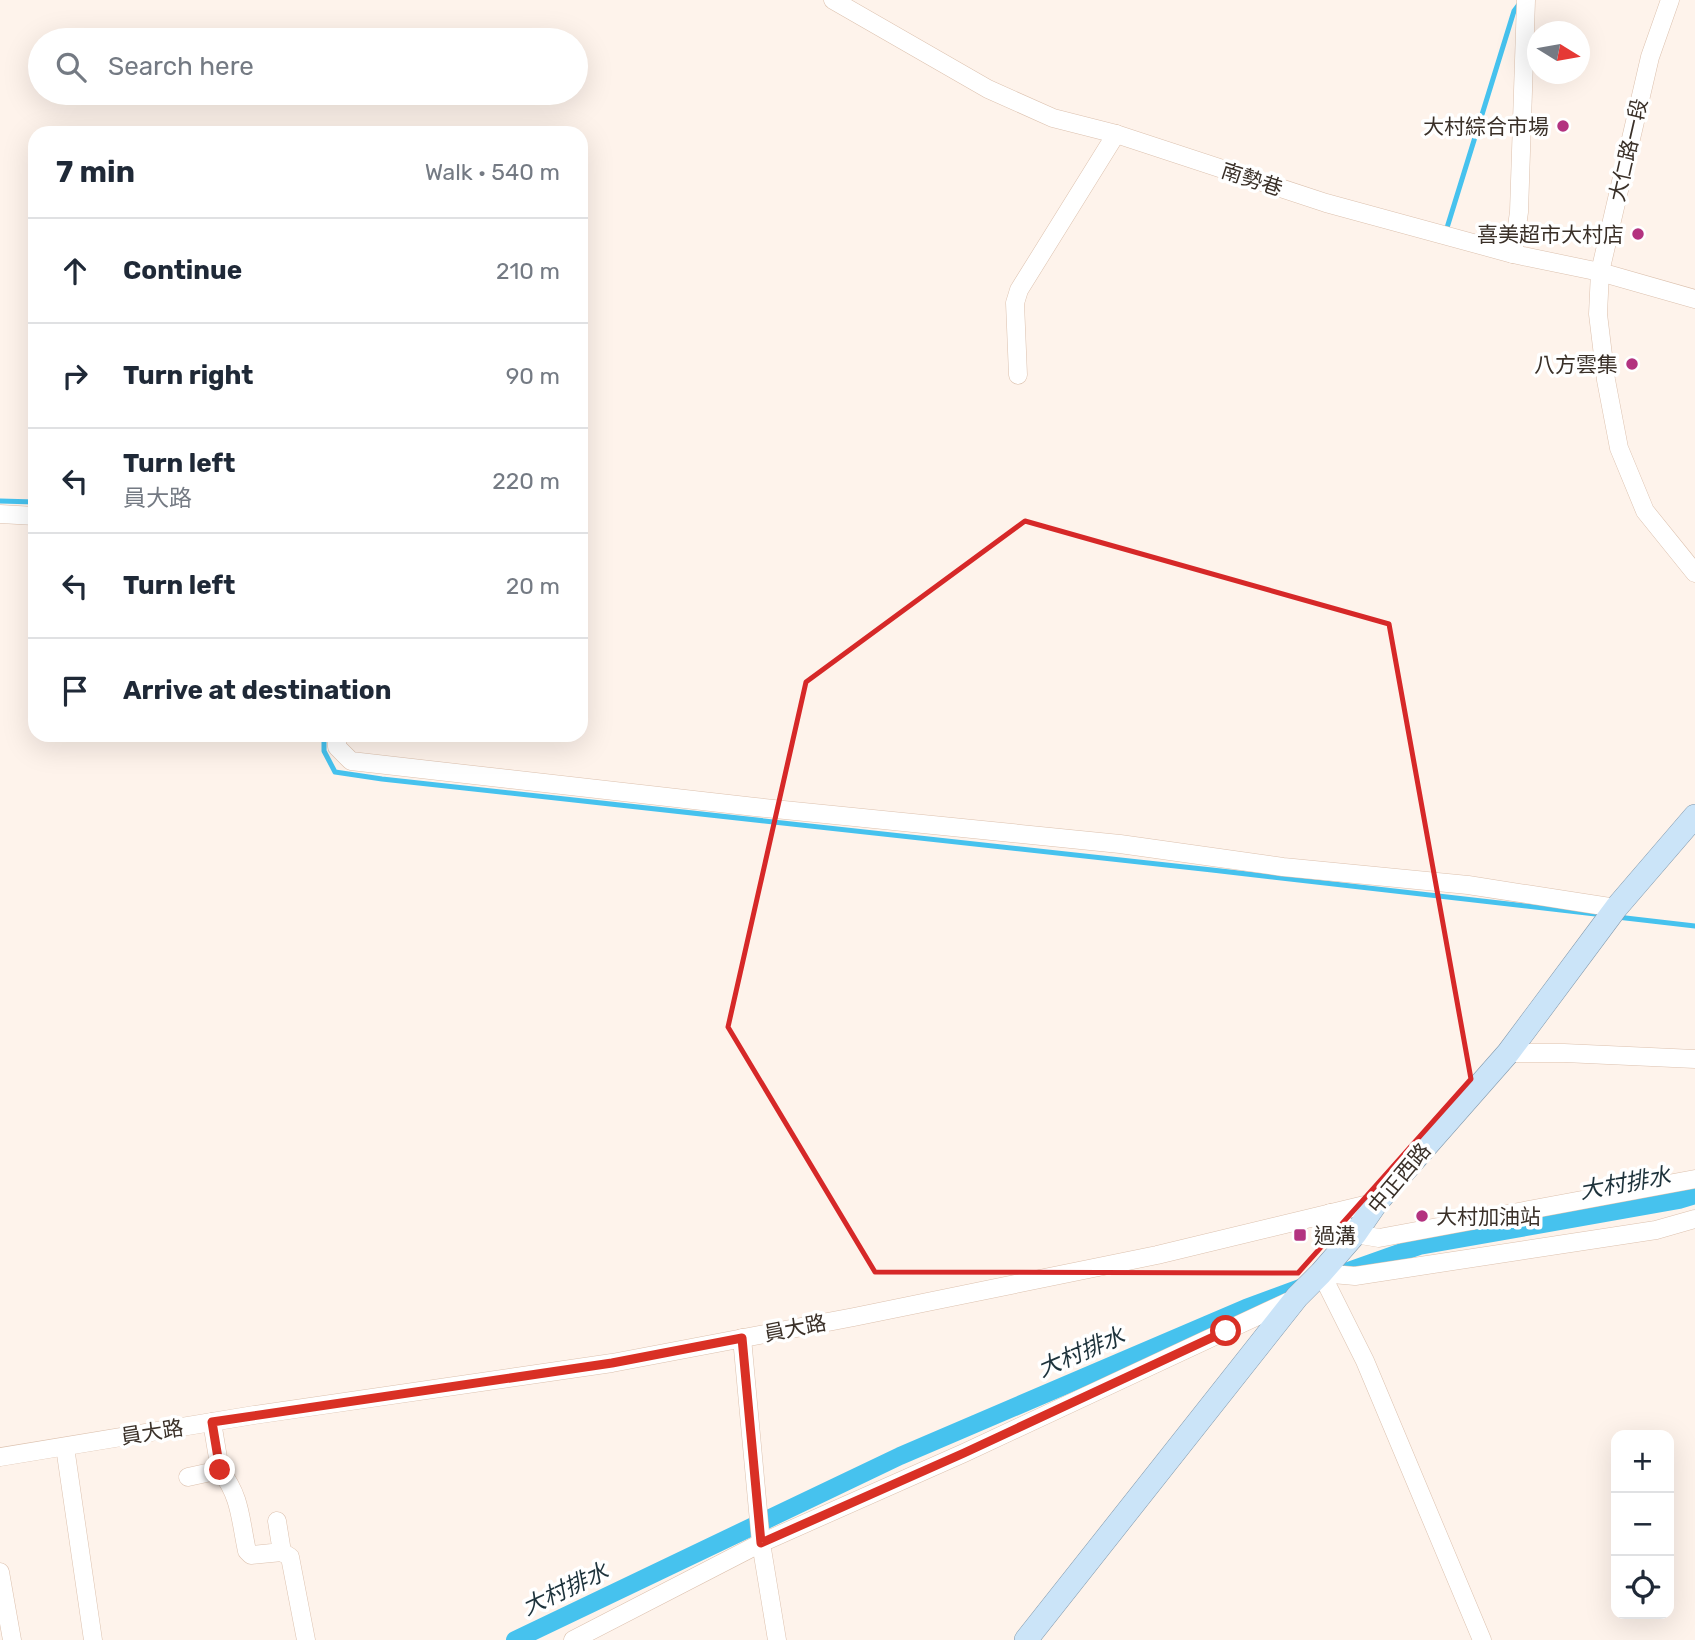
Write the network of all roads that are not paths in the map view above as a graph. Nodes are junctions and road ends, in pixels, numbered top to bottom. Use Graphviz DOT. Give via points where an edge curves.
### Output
graph roads {
  1 [pos="832,0"];
  2 [pos="1525,0"];
  3 [pos="1670,0"];
  4 [pos="1115,134"];
  5 [pos="1513,254"];
  6 [pos="1600,272"];
  7 [pos="1695,299"];
  8 [pos="1018,375"];
  9 [pos="0,514"];
  10 [pos="28,516"];
  11 [pos="1695,573"];
  12 [pos="337,742"];
  13 [pos="1695,816"];
  14 [pos="1616,908"];
  15 [pos="1508,1054"];
  16 [pos="1695,1059"];
  17 [pos="1695,1179"];
  18 [pos="1377,1202"];
  19 [pos="1331,1213"];
  20 [pos="1695,1219"];
  21 [pos="1355,1234"];
  22 [pos="1321,1273"];
  23 [pos="1297,1297"];
  24 [pos="742,1338"];
  25 [pos="212,1422"];
  26 [pos="65,1447"];
  27 [pos="0,1457"];
  28 [pos="220,1470"];
  29 [pos="188,1477"];
  30 [pos="277,1521"];
  31 [pos="761,1543"];
  32 [pos="282,1552"];
  33 [pos="0,1572"];
  34 [pos="12,1640"];
  35 [pos="93,1640"];
  36 [pos="306,1640"];
  37 [pos="573,1640"];
  38 [pos="777,1640"];
  39 [pos="1026,1640"];
  40 [pos="1482,1640"];
  1 -- 4 [label="street, 南勢巷" via="988,89 1053,118"];
  2 -- 5 [label="street" via="1519,212"];
  3 -- 6 [label="street, 大仁路一段" via="1650,57"];
  4 -- 5 [label="street, 南勢巷" via="1325,204"];
  4 -- 8 [label="street" via="1019,290 1015,303"];
  5 -- 6 [label="street, 南勢巷"];
  6 -- 7 [label="street, 南勢巷"];
  6 -- 11 [label="street, 大仁路一段" via="1598,314 1619,448 1645,511"];
  9 -- 10 [label="street"];
  12 -- 14 [label="street" via="351,761 1119,844 1283,867 1468,885"];
  13 -- 14 [label="main road, 中正西路"];
  14 -- 15 [label="main road, 中正西路"];
  15 -- 16 [label="street"];
  15 -- 18 [label="main road, 中正西路"];
  17 -- 21 [label="street" via="1379,1238"];
  18 -- 19 [label="street, 員大路"];
  18 -- 21 [label="main road, 中正西路"];
  19 -- 21 [label="street"];
  19 -- 24 [label="street, 員大路" via="1144,1258"];
  20 -- 22 [label="street" via="1656,1230 1355,1276"];
  21 -- 22 [label="main road, 中正西路"];
  22 -- 23 [label="main road, 中正西路"];
  22 -- 40 [label="street" via="1365,1361"];
  23 -- 31 [label="street"];
  23 -- 39 [label="main road, 中正西路"];
  24 -- 25 [label="street, 員大路" via="612,1363"];
  24 -- 31 [label="street"];
  25 -- 26 [label="street, 員大路"];
  25 -- 28 [label="street"];
  26 -- 27 [label="street, 員大路"];
  26 -- 35 [label="street"];
  28 -- 29 [label="street"];
  28 -- 32 [label="street" via="232,1486 241,1512 247,1550 257,1556"];
  30 -- 32 [label="street"];
  31 -- 37 [label="street"];
  31 -- 38 [label="street"];
  32 -- 36 [label="street" via="290,1557"];
  33 -- 34 [label="street"];
}
